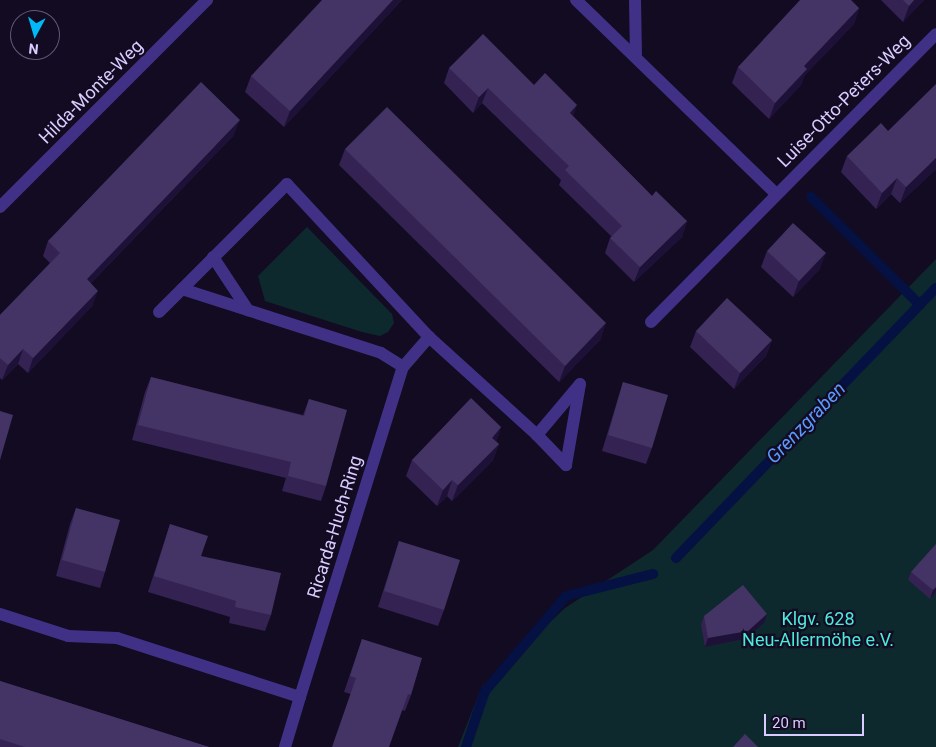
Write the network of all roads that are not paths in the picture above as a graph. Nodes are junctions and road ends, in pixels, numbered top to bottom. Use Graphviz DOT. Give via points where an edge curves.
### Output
graph roads {
  1 [pos="206,0"];
  2 [pos="576,0"];
  3 [pos="635,0"];
  4 [pos="936,34"];
  5 [pos="636,55"];
  6 [pos="776,194"];
  7 [pos="0,207"];
  8 [pos="213,257"];
  9 [pos="182,289"];
  10 [pos="248,310"];
  11 [pos="159,312"];
  12 [pos="651,322"];
  13 [pos="429,337"];
  14 [pos="403,367"];
  15 [pos="537,435"];
  16 [pos="0,614"];
  17 [pos="300,697"];
  18 [pos="285,747"];
  1 -- 7 [label="street, Hilda-Monte-Weg"];
  2 -- 5 [label="street, Luise-Otto-Peters-Weg"];
  3 -- 5 [label="street"];
  4 -- 6 [label="street, Luise-Otto-Peters-Weg"];
  5 -- 6 [label="street, Luise-Otto-Peters-Weg"];
  6 -- 12 [label="street, Luise-Otto-Peters-Weg"];
  8 -- 9 [label="street"];
  8 -- 10 [label="street"];
  8 -- 13 [label="street" via="287,184"];
  9 -- 10 [label="street"];
  9 -- 11 [label="street"];
  10 -- 14 [label="street" via="381,353"];
  13 -- 14 [label="street, Ricarda-Huch-Ring"];
  13 -- 15 [label="street"];
  14 -- 17 [label="street, Ricarda-Huch-Ring"];
  15 -- 15 [label="street" via="566,465 580,384 543,428"];
  16 -- 17 [label="street" via="68,636 117,638"];
  17 -- 18 [label="street, Ricarda-Huch-Ring"];
}
